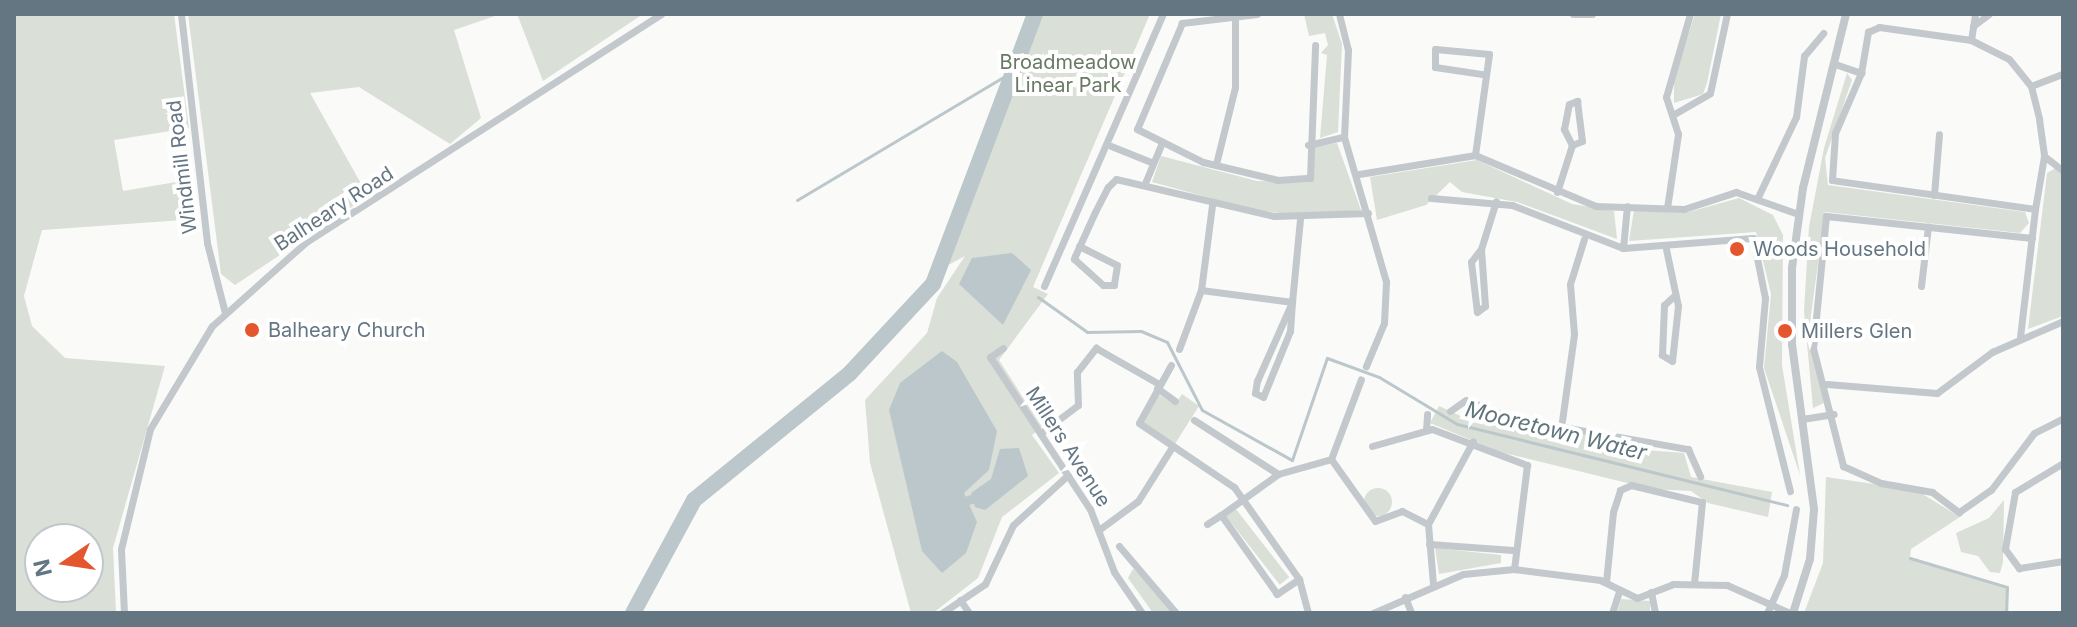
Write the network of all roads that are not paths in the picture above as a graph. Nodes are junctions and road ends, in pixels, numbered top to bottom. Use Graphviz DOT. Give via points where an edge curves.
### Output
graph roads {
  1 [pos="181,14"];
  2 [pos="661,14"];
  3 [pos="1163,14"];
  4 [pos="1257,14"];
  5 [pos="1339,14"];
  6 [pos="1573,14"];
  7 [pos="1592,14"];
  8 [pos="1690,14"];
  9 [pos="1727,14"];
  10 [pos="1846,14"];
  11 [pos="1880,14"];
  12 [pos="1975,14"];
  13 [pos="1989,14"];
  14 [pos="1235,18"];
  15 [pos="1973,26"];
  16 [pos="1879,27"];
  17 [pos="1823,33"];
  18 [pos="1971,40"];
  19 [pos="1315,45"];
  20 [pos="1809,47"];
  21 [pos="1820,52"];
  22 [pos="1835,64"];
  23 [pos="1861,73"];
  24 [pos="1482,74"];
  25 [pos="2063,74"];
  26 [pos="2031,86"];
  27 [pos="1676,113"];
  28 [pos="1939,134"];
  29 [pos="1344,137"];
  30 [pos="1161,145"];
  31 [pos="1308,145"];
  32 [pos="1572,145"];
  33 [pos="1111,146"];
  34 [pos="1475,155"];
  35 [pos="2044,156"];
  36 [pos="1153,163"];
  37 [pos="1216,164"];
  38 [pos="2063,171"];
  39 [pos="1359,174"];
  40 [pos="1145,183"];
  41 [pos="1455,184"];
  42 [pos="1557,192"];
  43 [pos="1455,195"];
  44 [pos="1934,195"];
  45 [pos="1431,198"];
  46 [pos="1757,199"];
  47 [pos="1496,201"];
  48 [pos="1212,205"];
  49 [pos="1627,206"];
  50 [pos="1667,208"];
  51 [pos="2035,209"];
  52 [pos="1368,213"];
  53 [pos="1798,214"];
  54 [pos="1300,219"];
  55 [pos="1928,226"];
  56 [pos="2032,238"];
  57 [pos="1584,239"];
  58 [pos="1079,246"];
  59 [pos="1623,248"];
  60 [pos="1481,249"];
  61 [pos="1666,249"];
  62 [pos="1044,286"];
  63 [pos="1921,286"];
  64 [pos="1201,290"];
  65 [pos="1673,297"];
  66 [pos="1292,302"];
  67 [pos="225,313"];
  68 [pos="2063,321"];
  69 [pos="2020,337"];
  70 [pos="1003,348"];
  71 [pos="1179,349"];
  72 [pos="1171,365"];
  73 [pos="1366,366"];
  74 [pos="1361,379"];
  75 [pos="1827,384"];
  76 [pos="1158,386"];
  77 [pos="1175,401"];
  78 [pos="1450,411"];
  79 [pos="1427,414"];
  80 [pos="1834,414"];
  81 [pos="2063,418"];
  82 [pos="1802,419"];
  83 [pos="1194,420"];
  84 [pos="1562,421"];
  85 [pos="1426,430"];
  86 [pos="1041,433"];
  87 [pos="1473,441"];
  88 [pos="1372,446"];
  89 [pos="1172,447"];
  90 [pos="1331,459"];
  91 [pos="2063,463"];
  92 [pos="1278,474"];
  93 [pos="1068,475"];
  94 [pos="1700,476"];
  95 [pos="1790,491"];
  96 [pos="1242,499"];
  97 [pos="1796,509"];
  98 [pos="1221,515"];
  99 [pos="1786,518"];
  100 [pos="1795,519"];
  101 [pos="1207,524"];
  102 [pos="1428,524"];
  103 [pos="1100,529"];
  104 [pos="1429,544"];
  105 [pos="1119,546"];
  106 [pos="1513,550"];
  107 [pos="2063,561"];
  108 [pos="1131,562"];
  109 [pos="1514,569"];
  110 [pos="1114,572"];
  111 [pos="1299,579"];
  112 [pos="1606,582"];
  113 [pos="1694,583"];
  114 [pos="1433,584"];
  115 [pos="1619,591"];
  116 [pos="1651,592"];
  117 [pos="1405,597"];
  118 [pos="960,600"];
  119 [pos="1772,604"];
  120 [pos="1139,612"];
  121 [pos="124,613"];
  122 [pos="942,613"];
  123 [pos="969,613"];
  124 [pos="1176,613"];
  125 [pos="1308,613"];
  126 [pos="1373,613"];
  127 [pos="1411,613"];
  128 [pos="1612,613"];
  129 [pos="1655,613"];
  130 [pos="1767,613"];
  131 [pos="1791,613"];
  1 -- 67 [label="street, Windmill Road" via="207,243"];
  2 -- 67 [label="street, Balheary Road" via="306,242"];
  3 -- 33 [label="street"];
  4 -- 14 [label="street"];
  5 -- 29 [label="street" via="1348,50"];
  6 -- 7 [label="street" via="1591,20"];
  8 -- 27 [label="street" via="1666,97"];
  9 -- 27 [label="street" via="1710,93"];
  10 -- 22 [label="street"];
  11 -- 16 [label="street"];
  12 -- 15 [label="street"];
  13 -- 15 [label="street"];
  14 -- 30 [label="street" via="1191,21 1175,30 1136,125"];
  14 -- 37 [label="street" via="1235,87"];
  15 -- 18 [label="street"];
  16 -- 18 [label="street"];
  16 -- 23 [label="street" via="1868,32"];
  17 -- 20 [label="street"];
  18 -- 26 [label="street" via="2009,59"];
  19 -- 31 [label="street"];
  20 -- 21 [label="street"];
  20 -- 46 [label="street" via="1796,117"];
  22 -- 23 [label="street"];
  22 -- 53 [label="street"];
  23 -- 44 [label="street" via="1835,133 1832,180"];
  24 -- 24 [label="street" via="1489,54 1435,49 1435,67"];
  24 -- 34 [label="street"];
  25 -- 26 [label="street"];
  26 -- 35 [label="street"];
  27 -- 50 [label="street"];
  28 -- 44 [label="street"];
  29 -- 31 [label="street"];
  29 -- 39 [label="street"];
  30 -- 36 [label="street"];
  30 -- 37 [label="street"];
  31 -- 37 [label="street" via="1313,173 1306,180"];
  32 -- 32 [label="street" via="1564,129 1569,104 1577,101 1582,141"];
  32 -- 42 [label="street"];
  33 -- 36 [label="street"];
  33 -- 62 [label="street"];
  34 -- 39 [label="street"];
  34 -- 42 [label="street"];
  35 -- 38 [label="street"];
  35 -- 51 [label="street"];
  36 -- 40 [label="street"];
  39 -- 52 [label="street"];
  40 -- 48 [label="street"];
  40 -- 58 [label="street" via="1112,181"];
  41 -- 43 [label="street"];
  42 -- 49 [label="street" via="1596,206"];
  43 -- 45 [label="street"];
  43 -- 47 [label="street"];
  44 -- 51 [label="street"];
  46 -- 50 [label="street" via="1724,193"];
  46 -- 53 [label="street"];
  47 -- 57 [label="street"];
  47 -- 60 [label="street"];
  48 -- 54 [label="street"];
  48 -- 64 [label="street"];
  49 -- 50 [label="street"];
  49 -- 59 [label="street"];
  51 -- 56 [label="street"];
  52 -- 54 [label="street"];
  52 -- 73 [label="street" via="1384,261 1386,302"];
  53 -- 82 [label="street" via="1791,308"];
  54 -- 66 [label="street"];
  55 -- 56 [label="street"];
  55 -- 63 [label="street"];
  55 -- 75 [label="street" via="1835,215 1822,222 1812,329"];
  56 -- 69 [label="street"];
  57 -- 59 [label="street"];
  57 -- 84 [label="street" via="1570,284 1572,358"];
  58 -- 58 [label="street" via="1117,265 1114,285 1077,264"];
  59 -- 61 [label="street"];
  60 -- 60 [label="street" via="1485,296 1477,312 1471,262"];
  61 -- 65 [label="street"];
  61 -- 95 [label="street" via="1739,234 1753,238 1761,271 1759,367"];
  64 -- 66 [label="street"];
  64 -- 71 [label="street"];
  65 -- 65 [label="street" via="1678,306 1672,361 1662,355 1664,305"];
  66 -- 66 [label="street" via="1290,331 1263,397 1255,393 1257,381"];
  67 -- 121 [label="street, Balheary Road" via="167,391 150,429 121,549"];
  68 -- 69 [label="street"];
  69 -- 75 [label="street" via="1937,393"];
  70 -- 86 [label="street, Millers Avenue" via="990,357"];
  72 -- 76 [label="street"];
  74 -- 90 [label="street"];
  75 -- 80 [label="street"];
  76 -- 77 [label="street"];
  76 -- 86 [label="street" via="1096,348 1077,372 1078,405"];
  76 -- 89 [label="street" via="1139,423"];
  78 -- 84 [label="street" via="1466,400 1512,418"];
  79 -- 85 [label="street"];
  80 -- 81 [label="street" via="1843,466 1881,483 1932,492 1959,512 1991,490 2034,433"];
  80 -- 82 [label="street"];
  82 -- 131 [label="street" via="1813,534"];
  83 -- 92 [label="street"];
  84 -- 94 [label="street" via="1623,442 1688,449"];
  85 -- 87 [label="street"];
  85 -- 88 [label="street"];
  86 -- 93 [label="street, Millers Avenue"];
  87 -- 102 [label="street"];
  87 -- 106 [label="street" via="1527,465"];
  89 -- 96 [label="street"];
  89 -- 103 [label="street" via="1138,501"];
  90 -- 92 [label="street"];
  90 -- 102 [label="street" via="1375,521 1402,511"];
  91 -- 107 [label="street" via="2015,492 2005,549 2019,568"];
  92 -- 96 [label="street"];
  93 -- 103 [label="street, Millers Avenue"];
  93 -- 118 [label="street" via="1019,517 985,584"];
  96 -- 98 [label="street"];
  96 -- 111 [label="street"];
  97 -- 100 [label="street"];
  98 -- 101 [label="street"];
  98 -- 111 [label="street" via="1277,594"];
  99 -- 100 [label="street"];
  100 -- 119 [label="street"];
  102 -- 104 [label="street"];
  103 -- 110 [label="street, Millers Avenue"];
  104 -- 106 [label="street"];
  104 -- 114 [label="street"];
  105 -- 108 [label="street"];
  106 -- 109 [label="street"];
  108 -- 110 [label="street"];
  108 -- 124 [label="street"];
  109 -- 112 [label="street"];
  109 -- 114 [label="street"];
  110 -- 120 [label="street, Millers Avenue"];
  111 -- 125 [label="street"];
  112 -- 113 [label="street" via="1613,512 1620,490 1631,485 1702,502"];
  112 -- 115 [label="street"];
  113 -- 116 [label="street"];
  113 -- 119 [label="street" via="1742,589"];
  114 -- 117 [label="street"];
  115 -- 116 [label="street" via="1637,598"];
  115 -- 128 [label="street"];
  116 -- 129 [label="street"];
  117 -- 126 [label="street"];
  117 -- 127 [label="street"];
  118 -- 122 [label="street"];
  118 -- 123 [label="street"];
  119 -- 130 [label="street"];
  119 -- 131 [label="street"];
}
